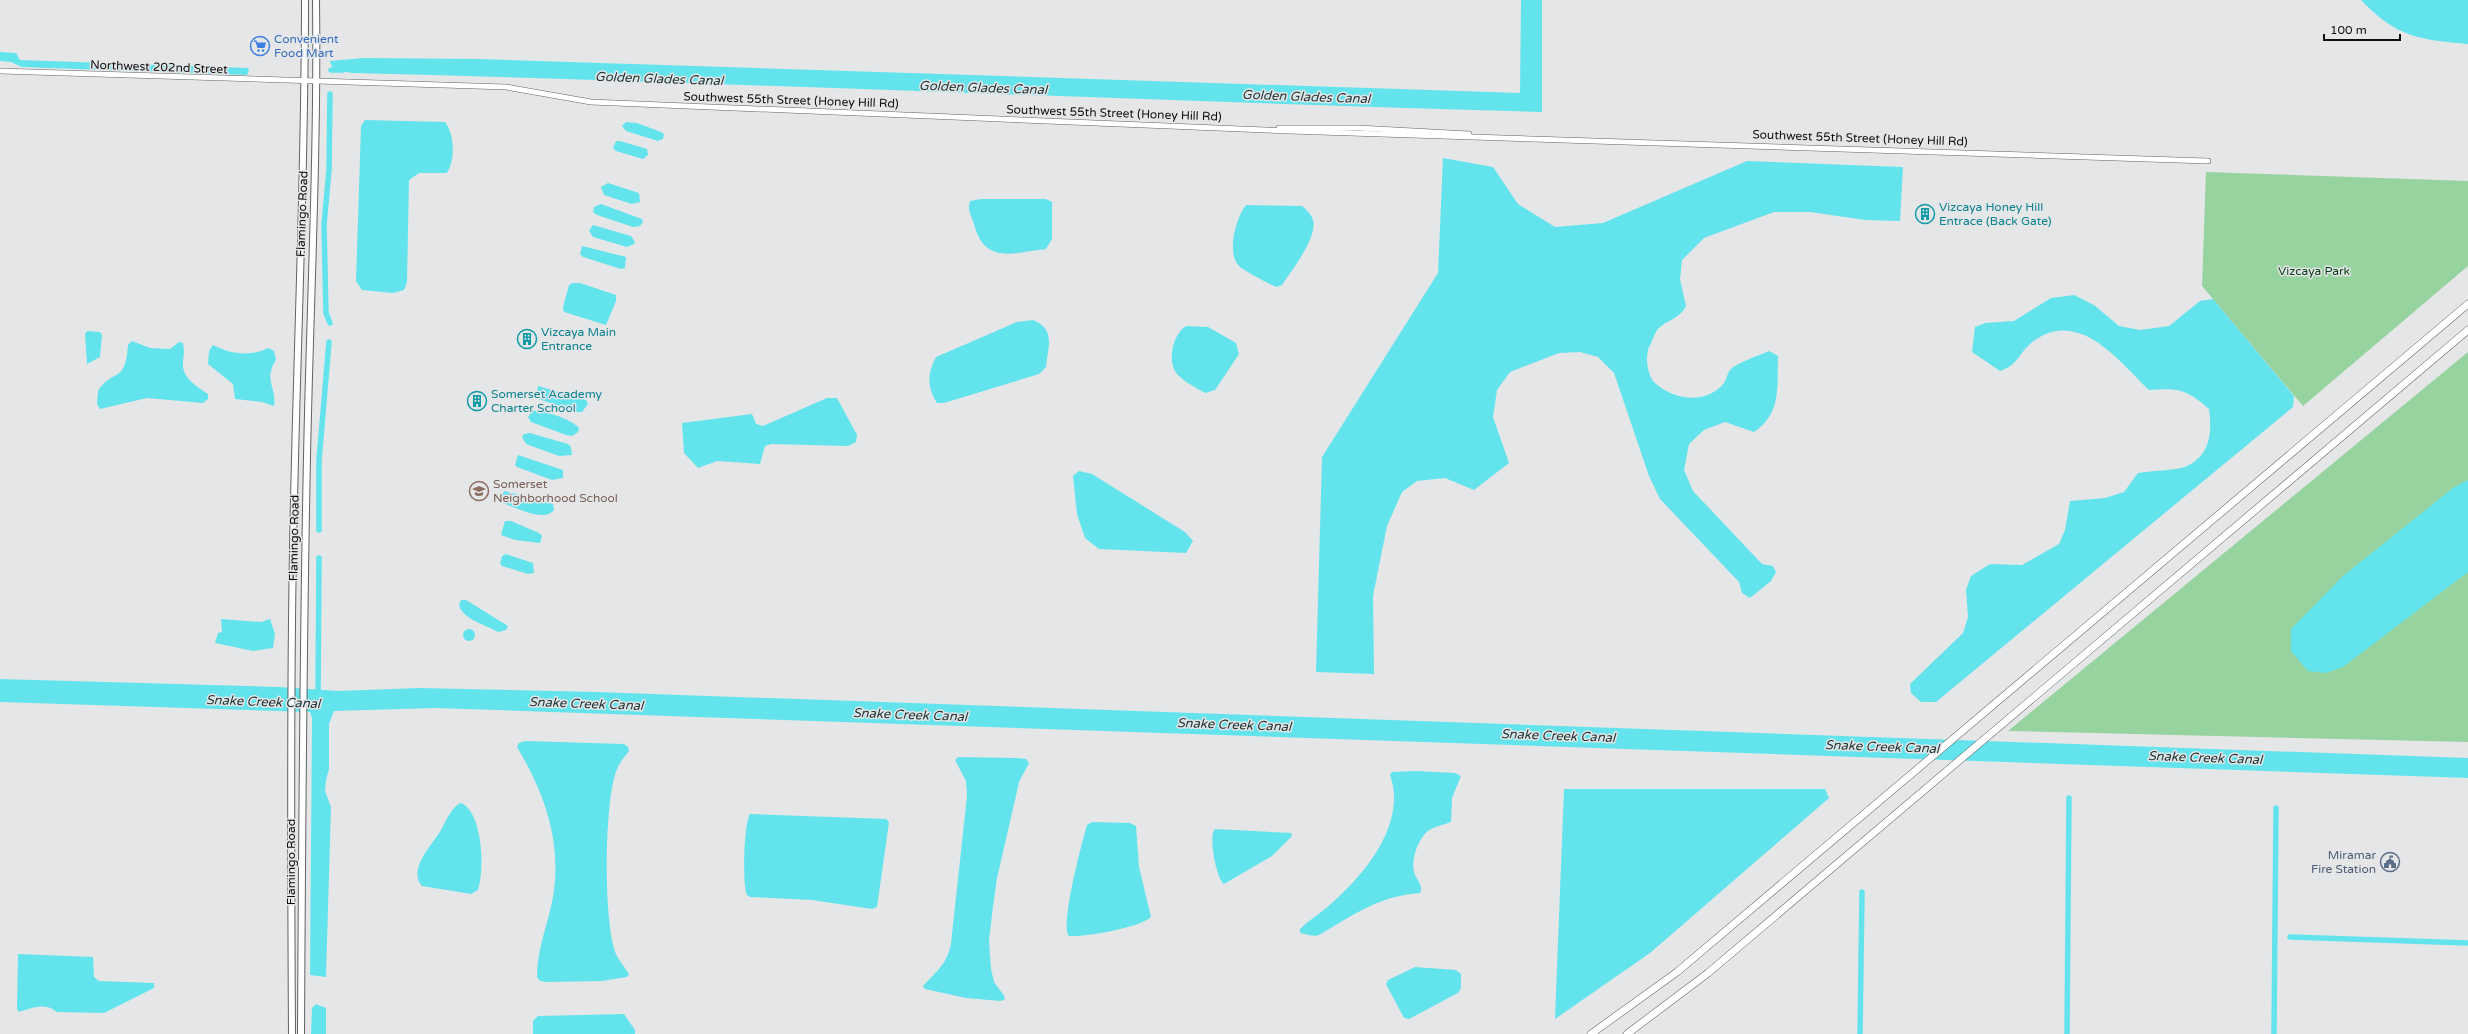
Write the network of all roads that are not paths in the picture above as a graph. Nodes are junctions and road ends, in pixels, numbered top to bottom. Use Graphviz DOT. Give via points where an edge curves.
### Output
graph roads {
  1 [pos="305,0"];
  2 [pos="316,0"];
  3 [pos="0,72"];
  4 [pos="305,82"];
  5 [pos="317,82"];
  6 [pos="2208,160"];
  7 [pos="2468,304"];
  8 [pos="2468,330"];
  9 [pos="292,1034"];
  10 [pos="301,1034"];
  11 [pos="1591,1034"];
  12 [pos="1627,1034"];
  1 -- 4 [label="main road, Flamingo Road"];
  2 -- 5 [label="main road, Flamingo Road"];
  3 -- 4 [label="street, Northwest 202nd Street"];
  4 -- 5 [label="street, Northwest 202nd Street"];
  4 -- 9 [label="main road, Flamingo Road" via="291,686"];
  5 -- 6 [label="street, Southwest 55th Street (Honey Hill Rd)" via="506,87 591,102 1264,129 1373,128 1512,137"];
  5 -- 10 [label="main road, Flamingo Road" via="311,250 302,716"];
  7 -- 11 [label="highway" via="1677,972"];
  8 -- 12 [label="highway" via="1708,973"];
}
